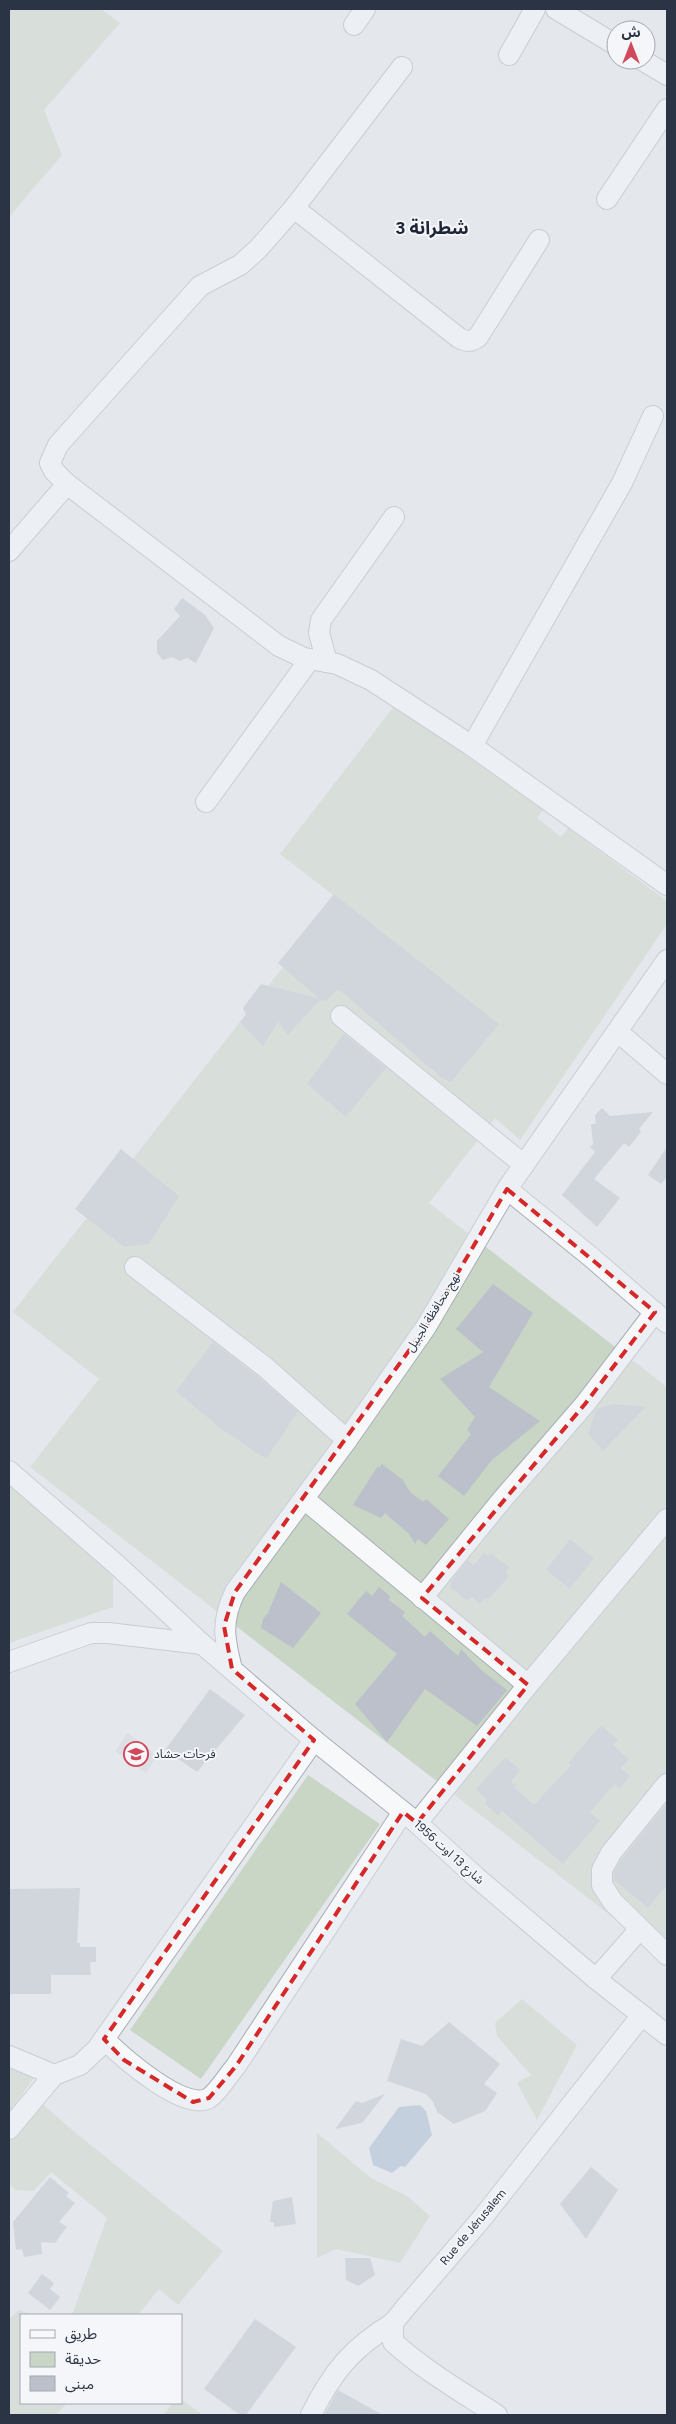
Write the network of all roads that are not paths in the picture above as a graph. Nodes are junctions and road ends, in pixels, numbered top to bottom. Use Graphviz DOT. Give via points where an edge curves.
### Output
graph roads {
  1 [pos="535,9"];
  2 [pos="556,9"];
  3 [pos="606,39"];
  4 [pos="509,55"];
  5 [pos="402,67"];
  6 [pos="656,68"];
  7 [pos="667,75"];
  8 [pos="667,109"];
  9 [pos="607,199"];
  10 [pos="294,208"];
  11 [pos="539,240"];
  12 [pos="653,416"];
  13 [pos="67,484"];
  14 [pos="394,517"];
  15 [pos="9,551"];
  16 [pos="318,661"];
  17 [pos="472,746"];
  18 [pos="206,802"];
  19 [pos="667,885"];
  20 [pos="667,960"];
  21 [pos="341,1016"];
  22 [pos="618,1032"];
  23 [pos="667,1074"];
  24 [pos="524,1165"];
  25 [pos="507,1189"];
  26 [pos="135,1267"];
  27 [pos="661,1318"];
  28 [pos="347,1440"];
  29 [pos="9,1471"];
  30 [pos="304,1499"];
  31 [pos="667,1519"];
  32 [pos="422,1598"];
  33 [pos="202,1644"];
  34 [pos="9,1662"];
  35 [pos="232,1668"];
  36 [pos="528,1685"];
  37 [pos="314,1740"];
  38 [pos="667,1784"];
  39 [pos="410,1817"];
  40 [pos="640,1930"];
  41 [pos="667,1955"];
  42 [pos="596,1978"];
  43 [pos="642,2015"];
  44 [pos="667,2035"];
  45 [pos="104,2039"];
  46 [pos="9,2056"];
  47 [pos="54,2075"];
  48 [pos="9,2129"];
  49 [pos="393,2323"];
  50 [pos="310,2415"];
  51 [pos="497,2415"];
  1 -- 4 [label="street"];
  2 -- 3 [label="street"];
  5 -- 10 [label="street"];
  6 -- 7 [label="street"];
  8 -- 9 [label="street"];
  10 -- 11 [label="street" via="458,338 466,341 478,337"];
  10 -- 13 [label="street" via="258,250 240,265 200,286 58,445 50,463 54,472"];
  12 -- 17 [label="street" via="622,483"];
  13 -- 15 [label="street"];
  13 -- 16 [label="street" via="279,646"];
  14 -- 16 [label="street" via="321,620"];
  16 -- 17 [label="street" via="348,669 371,680"];
  16 -- 18 [label="street"];
  17 -- 19 [label="street"];
  20 -- 22 [label="street, نهج محافظة الجبيل"];
  21 -- 24 [label="street"];
  22 -- 23 [label="street"];
  22 -- 24 [label="street, نهج محافظة الجبيل"];
  24 -- 25 [label="street, نهج محافظة الجبيل"];
  25 -- 27 [label="street"];
  25 -- 28 [label="street, نهج محافظة الجبيل" via="426,1327"];
  26 -- 28 [label="street" via="265,1367"];
  27 -- 32 [label="street" via="501,1501"];
  28 -- 30 [label="street, نهج محافظة الجبيل"];
  29 -- 33 [label="street, شارع 13 اوت 1956"];
  30 -- 32 [label="street"];
  30 -- 35 [label="street, نهج محافظة الجبيل" via="235,1592 226,1610 225,1642"];
  31 -- 36 [label="street"];
  32 -- 36 [label="street"];
  33 -- 34 [label="street" via="91,1633"];
  33 -- 35 [label="street, شارع 13 اوت 1956"];
  35 -- 37 [label="street, شارع 13 اوت 1956"];
  36 -- 39 [label="street"];
  37 -- 39 [label="street, شارع 13 اوت 1956"];
  37 -- 45 [label="street"];
  38 -- 40 [label="street" via="611,1853 602,1870 602,1885 612,1902"];
  39 -- 42 [label="street, شارع 13 اوت 1956"];
  39 -- 45 [label="street" via="236,2066 209,2098 194,2102 176,2094 124,2060"];
  40 -- 41 [label="street"];
  40 -- 42 [label="street"];
  42 -- 43 [label="street, شارع 13 اوت 1956"];
  43 -- 44 [label="street, شارع 13 اوت 1956"];
  43 -- 49 [label="street, Rue de Jérusalem" via="489,2209"];
  45 -- 47 [label="street" via="80,2065"];
  46 -- 47 [label="street"];
  47 -- 48 [label="street"];
  49 -- 50 [label="street, Rue de Jérusalem" via="357,2348 330,2379"];
  49 -- 51 [label="street" via="393,2342 403,2351"];
}
